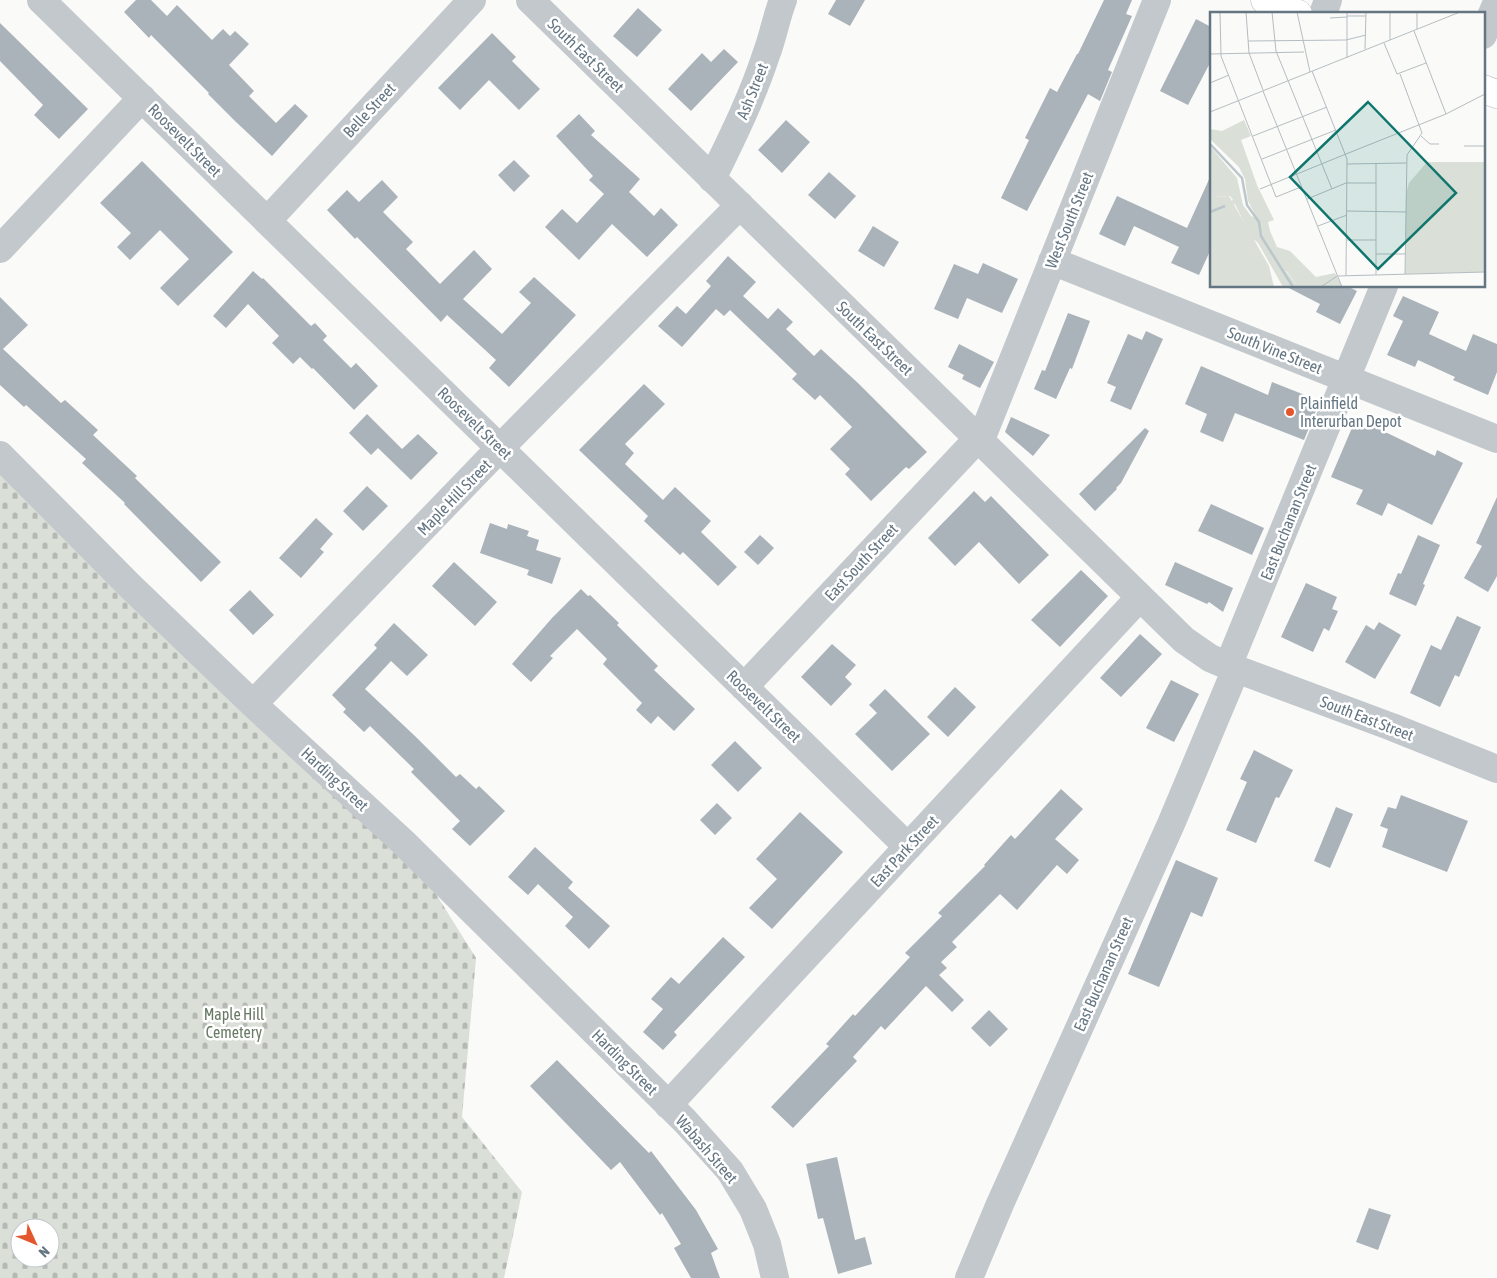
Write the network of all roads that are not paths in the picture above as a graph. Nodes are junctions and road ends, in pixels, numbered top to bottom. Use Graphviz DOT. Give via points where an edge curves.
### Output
graph roads {
  1 [pos="41,0"];
  2 [pos="472,0"];
  3 [pos="530,0"];
  4 [pos="783,0"];
  5 [pos="1157,0"];
  6 [pos="1265,0"];
  7 [pos="1328,0"];
  8 [pos="1497,2"];
  9 [pos="1293,12"];
  10 [pos="1324,12"];
  11 [pos="1484,33"];
  12 [pos="1484,89"];
  13 [pos="1497,94"];
  14 [pos="142,98"];
  15 [pos="712,179"];
  16 [pos="740,205"];
  17 [pos="267,221"];
  18 [pos="0,249"];
  19 [pos="1052,261"];
  20 [pos="1383,288"];
  21 [pos="1347,379"];
  22 [pos="977,438"];
  23 [pos="1497,439"];
  24 [pos="500,448"];
  25 [pos="0,455"];
  26 [pos="1140,597"];
  27 [pos="1232,668"];
  28 [pos="744,686"];
  29 [pos="253,704"];
  30 [pos="1497,769"];
  31 [pos="908,847"];
  32 [pos="668,1105"];
  33 [pos="775,1278"];
  34 [pos="969,1278"];
  1 -- 14 [label="street, Roosevelt Street"];
  2 -- 17 [label="street, Belle Street"];
  3 -- 15 [label="street, South East Street"];
  4 -- 15 [label="street, Ash Street" via="747,106"];
  5 -- 19 [label="street, West South Street"];
  6 -- 9 [label="main road"];
  7 -- 10 [label="street"];
  8 -- 11 [label="street"];
  12 -- 13 [label="main road"];
  14 -- 17 [label="street, Roosevelt Street"];
  14 -- 18 [label="street"];
  15 -- 16 [label="street, South East Street"];
  16 -- 22 [label="street, South East Street"];
  16 -- 24 [label="street, Maple Hill Street"];
  17 -- 24 [label="street, Roosevelt Street"];
  19 -- 21 [label="street, South Vine Street"];
  19 -- 22 [label="street, West South Street" via="984,432"];
  20 -- 21 [label="street, East Buchanan Street"];
  21 -- 23 [label="street, South Vine Street"];
  21 -- 27 [label="street, East Buchanan Street"];
  22 -- 26 [label="street, South East Street"];
  22 -- 28 [label="street, East South Street"];
  24 -- 28 [label="street, Roosevelt Street"];
  24 -- 29 [label="street, Maple Hill Street"];
  25 -- 29 [label="street, Harding Street"];
  26 -- 27 [label="street, South East Street" via="1184,640"];
  26 -- 31 [label="street, East Park Street"];
  27 -- 30 [label="street, South East Street"];
  27 -- 34 [label="street, East Buchanan Street" via="1169,828"];
  28 -- 31 [label="street, Roosevelt Street"];
  29 -- 32 [label="street, Harding Street" via="404,843"];
  31 -- 32 [label="street, East Park Street"];
  32 -- 33 [label="street, Wabash Street" via="730,1171 767,1244"];
}
